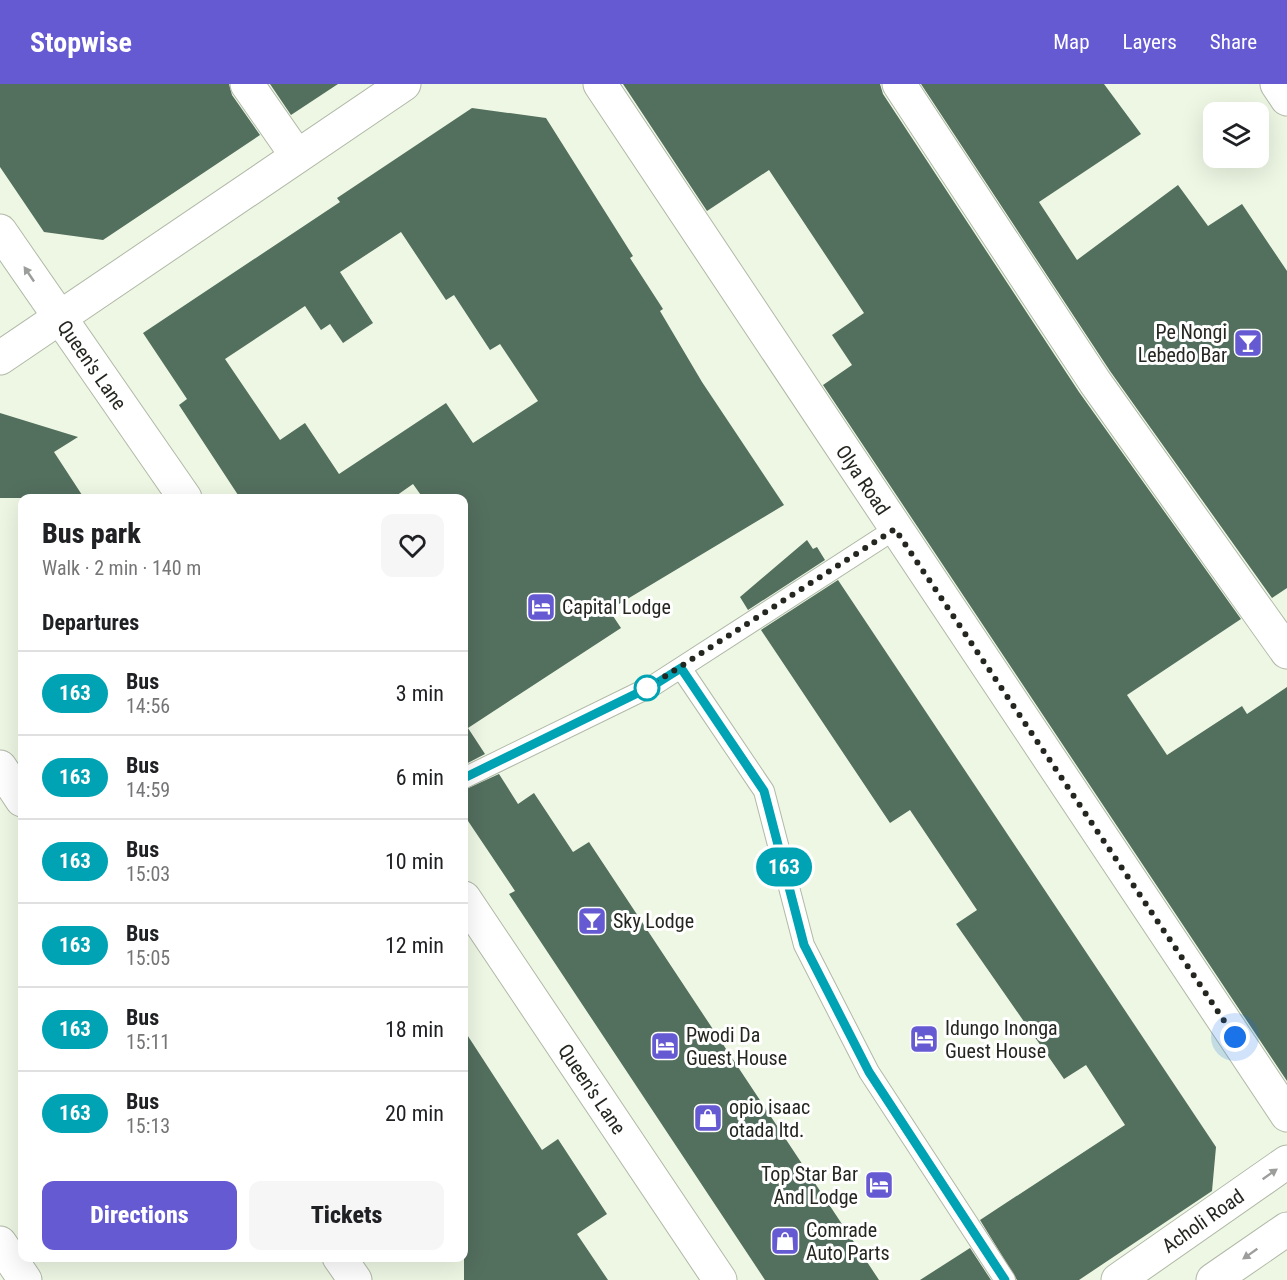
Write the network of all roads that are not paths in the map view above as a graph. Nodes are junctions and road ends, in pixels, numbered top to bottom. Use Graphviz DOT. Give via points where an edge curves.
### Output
graph roads {
  1 [pos="248,84"];
  2 [pos="404,84"];
  3 [pos="600,84"];
  4 [pos="899,84"];
  5 [pos="1277,84"];
  6 [pos="1287,99"];
  7 [pos="297,156"];
  8 [pos="0,231"];
  9 [pos="58,318"];
  10 [pos="0,358"];
  11 [pos="182,494"];
  12 [pos="895,529"];
  13 [pos="1287,652"];
  14 [pos="681,668"];
  15 [pos="0,767"];
  16 [pos="468,776"];
  17 [pos="18,794"];
  18 [pos="468,904"];
  19 [pos="1287,1115"];
  20 [pos="1287,1162"];
  21 [pos="1287,1228"];
  22 [pos="0,1243"];
  23 [pos="342,1262"];
  24 [pos="25,1280"];
  25 [pos="355,1280"];
  26 [pos="720,1280"];
  27 [pos="1005,1280"];
  28 [pos="1118,1280"];
  29 [pos="1213,1280"];
  1 -- 7 [label="street"];
  2 -- 7 [label="street"];
  3 -- 12 [label="street, Olya Road"];
  4 -- 13 [label="street" via="1095,382"];
  5 -- 6 [label="street"];
  7 -- 9 [label="street"];
  9 -- 8 [label="street, Queen's Lane, one-way"];
  9 -- 10 [label="street"];
  9 -- 11 [label="street, Queen's Lane"];
  12 -- 14 [label="lane"];
  12 -- 19 [label="street, Olya Road"];
  14 -- 16 [label="lane"];
  14 -- 27 [label="lane" via="764,791 804,945 869,1072"];
  15 -- 17 [label="street"];
  18 -- 26 [label="street, Queen's Lane"];
  28 -- 20 [label="street, Acholi Road, one-way"];
  21 -- 29 [label="street, one-way"];
  22 -- 24 [label="street"];
  23 -- 25 [label="street"];
}
